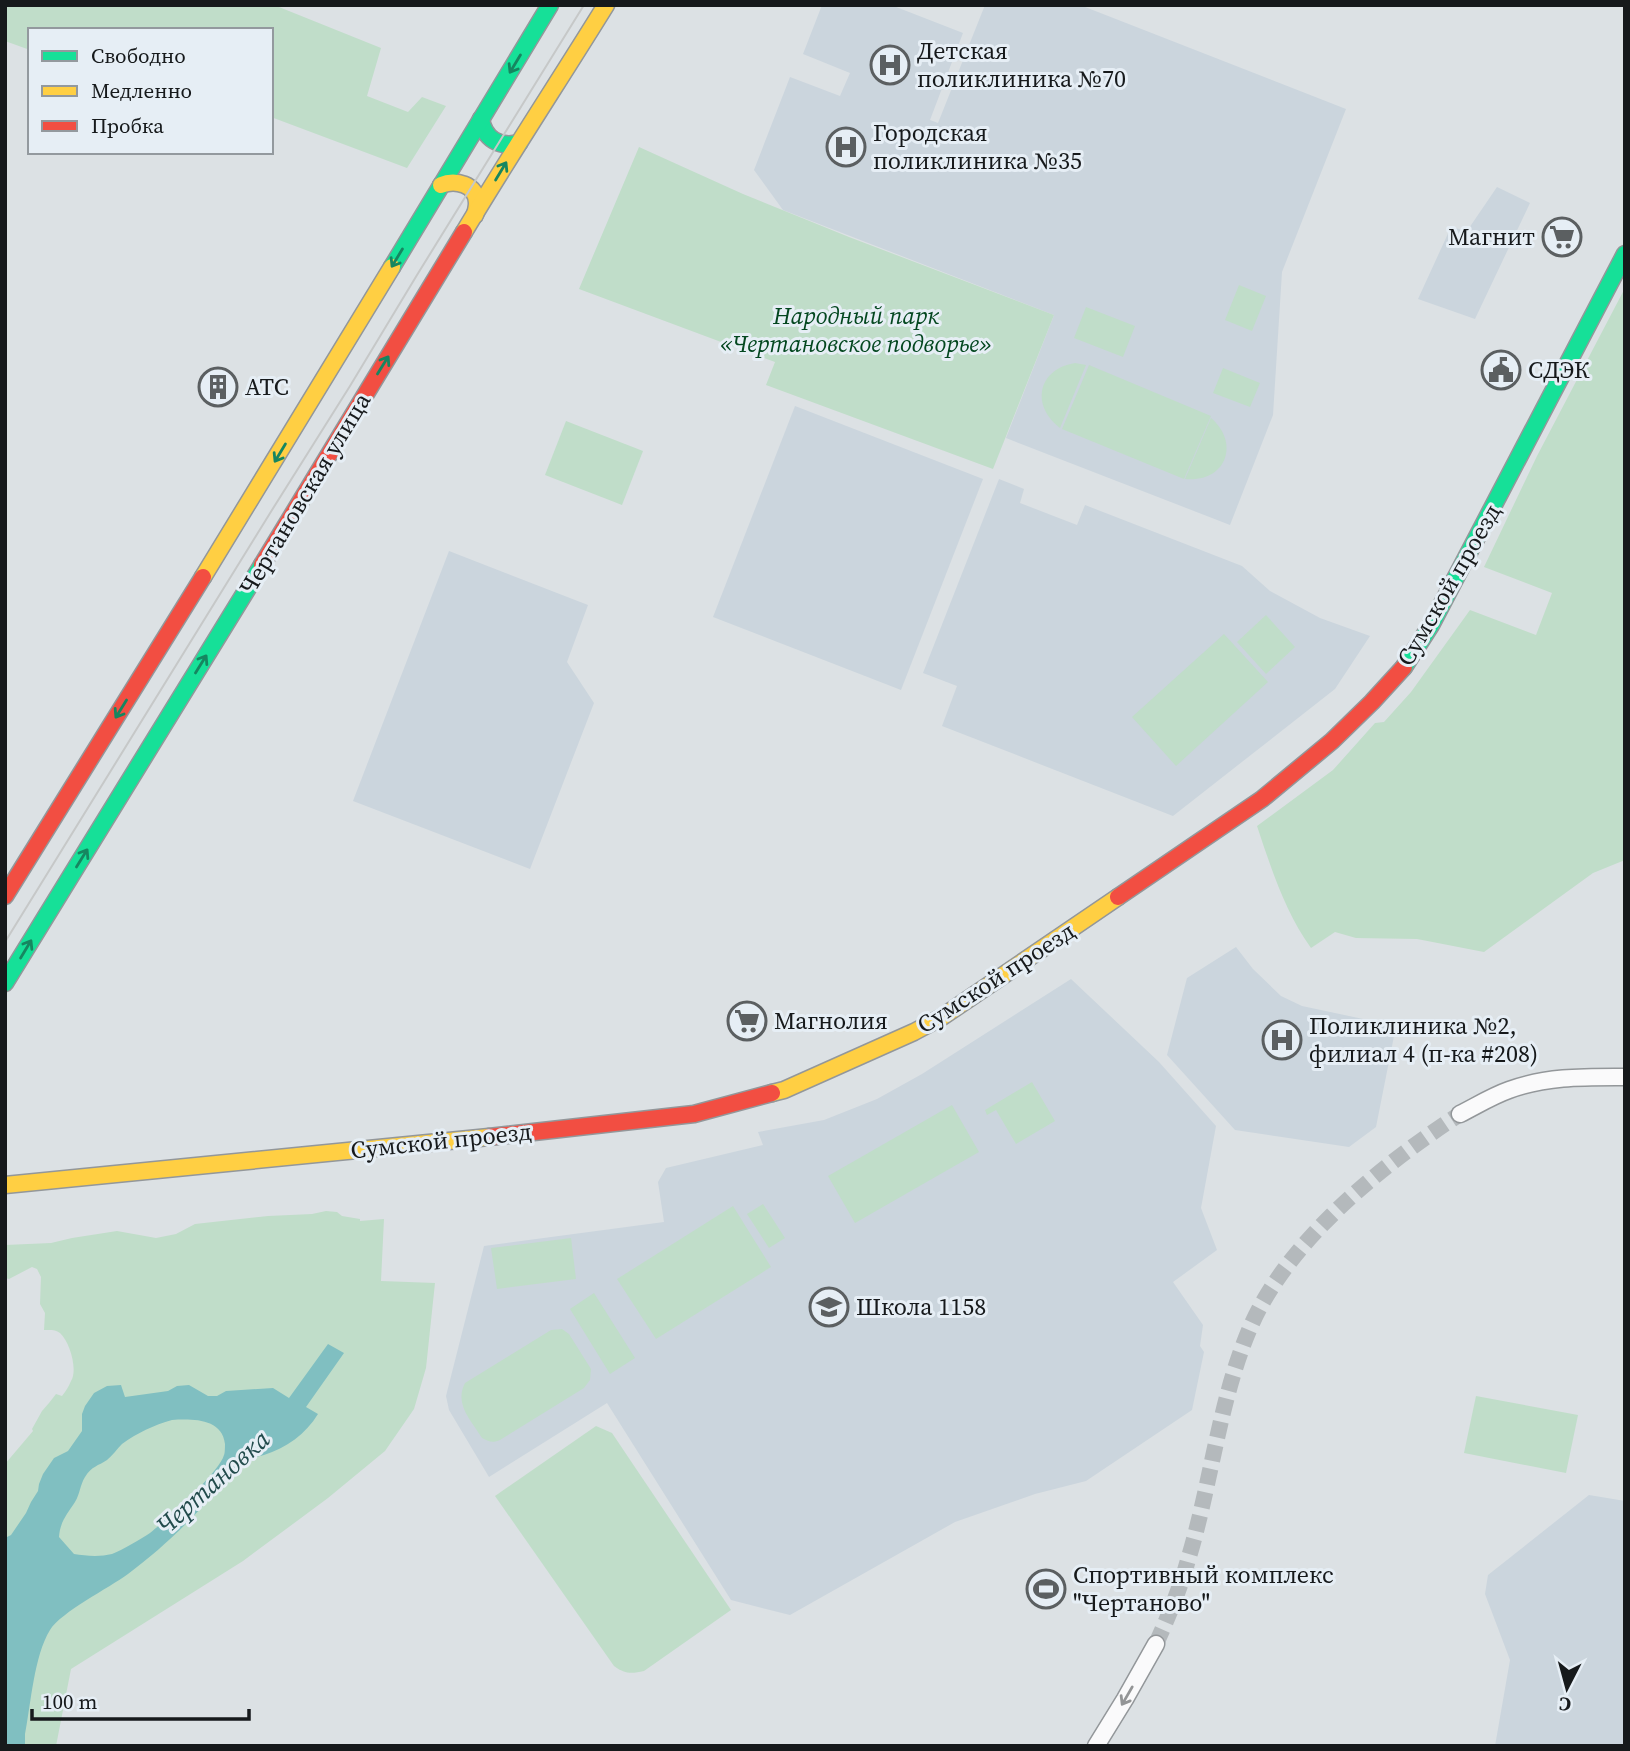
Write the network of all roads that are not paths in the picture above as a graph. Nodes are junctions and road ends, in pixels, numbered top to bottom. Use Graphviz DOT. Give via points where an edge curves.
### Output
graph roads {
  1 [pos="550,5"];
  2 [pos="606,5"];
  3 [pos="481,119"];
  4 [pos="519,143"];
  5 [pos="441,185"];
  6 [pos="475,215"];
  7 [pos="1625,254"];
  8 [pos="5,896"];
  9 [pos="5,982"];
  10 [pos="1625,1077"];
  11 [pos="1460,1114"];
  12 [pos="5,1185"];
  13 [pos="1156,1644"];
  14 [pos="1096,1746"];
  1 -- 3 [label="main road, Чертановская улица, one-way"];
  2 -- 4 [label="main road, Чертановская улица"];
  3 -- 4 [label="main road" via="492,139 506,145"];
  3 -- 5 [label="main road, Чертановская улица"];
  6 -- 4 [label="main road, Чертановская улица, one-way"];
  5 -- 6 [label="main road" via="449,180 471,188 476,194"];
  5 -- 8 [label="main road, Чертановская улица, one-way"];
  9 -- 6 [label="main road, Чертановская улица, one-way"];
  7 -- 12 [label="main road, Сумской проезд" via="1431,625 1403,668 1332,741 1262,799 943,1017 785,1090 694,1114"];
  10 -- 11 [label="street" via="1543,1080"];
  13 -- 14 [label="street, one-way"];
}
